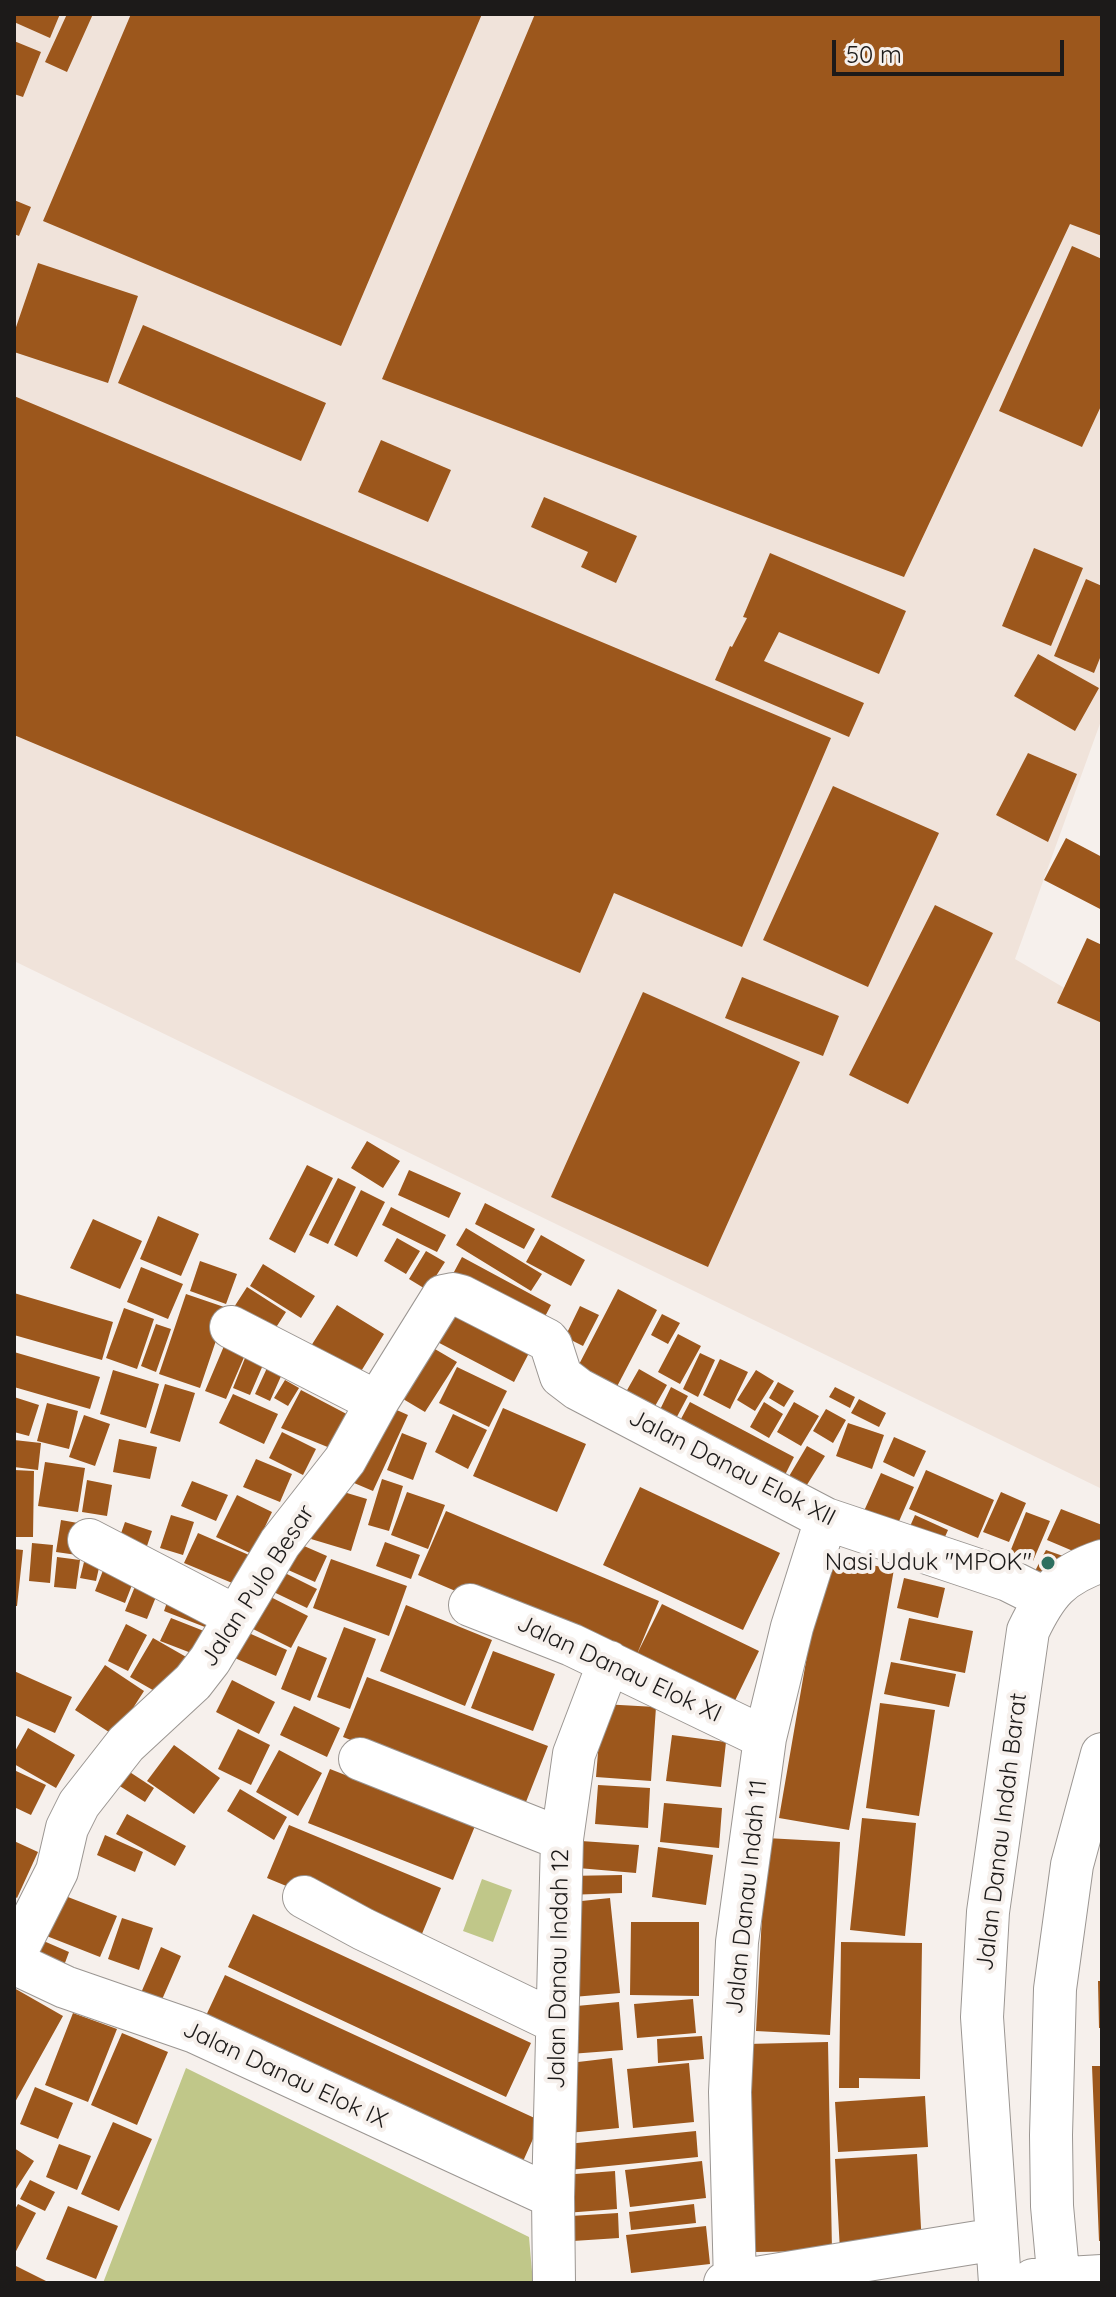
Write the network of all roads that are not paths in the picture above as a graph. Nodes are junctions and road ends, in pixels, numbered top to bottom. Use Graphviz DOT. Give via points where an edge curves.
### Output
graph roads {
  1 [pos="231,1327"];
  2 [pos="561,1376"];
  3 [pos="377,1402"];
  4 [pos="826,1519"];
  5 [pos="89,1540"];
  6 [pos="1102,1561"];
  7 [pos="1044,1598"];
  8 [pos="470,1605"];
  9 [pos="235,1616"];
  10 [pos="609,1662"];
  11 [pos="765,1738"];
  12 [pos="1102,1754"];
  13 [pos="360,1759"];
  14 [pos="562,1839"];
  15 [pos="304,1897"];
  16 [pos="24,1912"];
  17 [pos="14,1956"];
  18 [pos="14,1963"];
  19 [pos="556,2022"];
  20 [pos="553,2197"];
  21 [pos="997,2239"];
  22 [pos="1102,2276"];
  23 [pos="1059,2281"];
  24 [pos="732,2282"];
  25 [pos="554,2283"];
  26 [pos="1000,2283"];
  1 -- 3 [label="street"];
  2 -- 3 [label="street, Jalan Pulo Besar" via="547,1340 450,1295 443,1296"];
  2 -- 4 [label="street, Jalan Danau Elok XII"];
  3 -- 9 [label="street, Jalan Pulo Besar" via="345,1460 280,1543"];
  4 -- 7 [label="street, Jalan Danau Elok XII" via="1008,1580"];
  4 -- 11 [label="street, Jalan Danau Indah 11"];
  5 -- 9 [label="street"];
  6 -- 7 [label="street, Jalan Danau Indah Barat" via="1069,1577"];
  7 -- 21 [label="street, Jalan Danau Indah Barat" via="1028,1631 988,1912 982,2017"];
  8 -- 10 [label="street, Jalan Danau Elok XI"];
  9 -- 16 [label="street, Jalan Pulo Besar" via="193,1682 126,1744 79,1804 57,1871"];
  10 -- 11 [label="street, Jalan Danau Elok XI"];
  10 -- 14 [label="street, Jalan Danau Indah 12" via="574,1754"];
  11 -- 24 [label="street, Jalan Danau Indah 11" via="737,1942 730,2092"];
  12 -- 23 [label="street" via="1072,1865 1055,1989 1051,2135"];
  13 -- 14 [label="street"];
  14 -- 19 [label="street, Jalan Danau Indah 12"];
  15 -- 19 [label="street"];
  16 -- 17 [label="street, Jalan Pulo Besar"];
  18 -- 20 [label="street, Jalan Danau Elok IX" via="65,1987 195,2032"];
  19 -- 20 [label="street, Jalan Danau Indah 12"];
  20 -- 25 [label="street, Jalan Danau Indah 12"];
  21 -- 24 [label="street"];
  21 -- 26 [label="street, Jalan Danau Indah Barat"];
  22 -- 23 [label="street"];
  23 -- 26 [label="street"];
}
